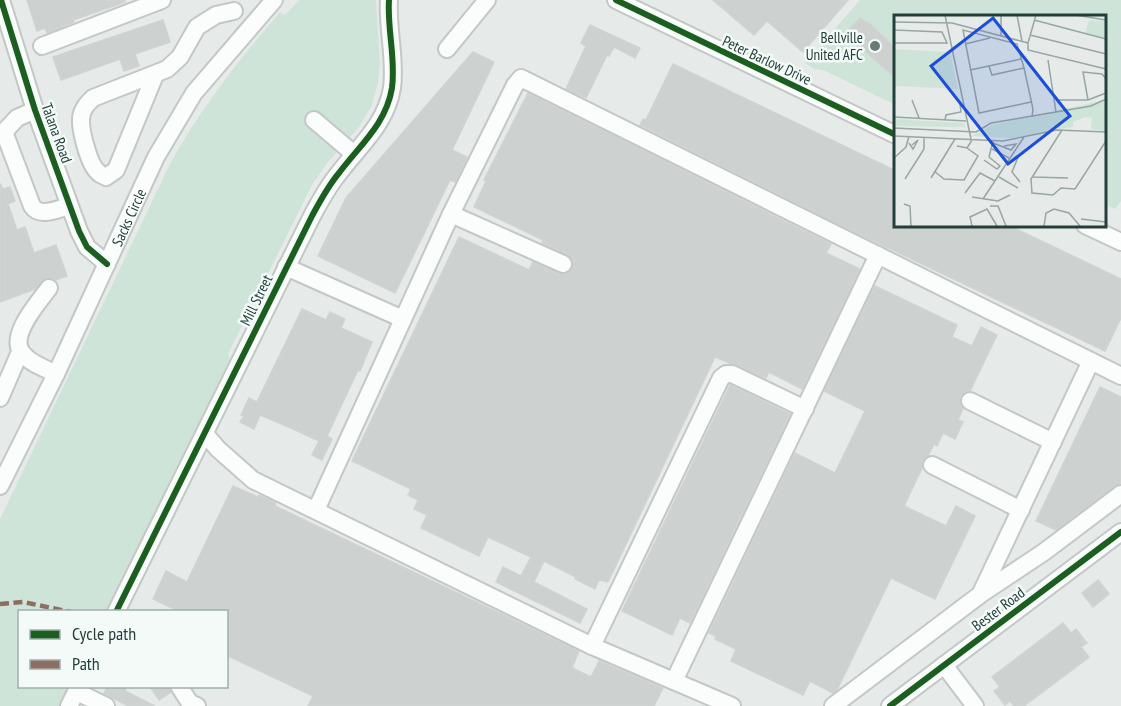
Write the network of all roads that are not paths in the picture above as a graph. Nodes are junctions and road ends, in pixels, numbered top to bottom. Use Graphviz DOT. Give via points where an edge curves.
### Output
graph roads {
  1 [pos="1,0"];
  2 [pos="162,0"];
  3 [pos="274,0"];
  4 [pos="389,0"];
  5 [pos="487,0"];
  6 [pos="622,2"];
  7 [pos="230,6"];
  8 [pos="253,25"];
  9 [pos="42,46"];
  10 [pos="447,49"];
  11 [pos="156,75"];
  12 [pos="35,110"];
  13 [pos="314,120"];
  14 [pos="2,130"];
  15 [pos="894,134"];
  16 [pos="354,154"];
  17 [pos="70,206"];
  18 [pos="452,214"];
  19 [pos="1087,226"];
  20 [pos="1121,242"];
  21 [pos="878,255"];
  22 [pos="107,264"];
  23 [pos="563,264"];
  24 [pos="286,267"];
  25 [pos="49,288"];
  26 [pos="403,320"];
  27 [pos="20,352"];
  28 [pos="1091,361"];
  29 [pos="56,374"];
  30 [pos="1121,376"];
  31 [pos="0,398"];
  32 [pos="970,401"];
  33 [pos="805,409"];
  34 [pos="205,434"];
  35 [pos="1053,442"];
  36 [pos="932,465"];
  37 [pos="0,486"];
  38 [pos="1121,494"];
  39 [pos="316,510"];
  40 [pos="1020,510"];
  41 [pos="1121,532"];
  42 [pos="981,594"];
  43 [pos="117,610"];
  44 [pos="592,646"];
  45 [pos="944,665"];
  46 [pos="674,681"];
  47 [pos="179,688"];
  48 [pos="75,695"];
  49 [pos="192,705"];
  50 [pos="106,706"];
  51 [pos="732,706"];
  52 [pos="833,706"];
  53 [pos="890,706"];
  54 [pos="975,706"];
  1 -- 12 [label="street, Talana Road"];
  2 -- 9 [label="street"];
  3 -- 8 [label="street, Sacks Circle"];
  4 -- 16 [label="street, Mill Street" via="391,91 382,118"];
  5 -- 10 [label="street"];
  6 -- 15 [label="street, Peter Barlow Drive"];
  7 -- 8 [label="street"];
  7 -- 11 [label="street" via="205,20 192,33 174,64"];
  8 -- 22 [label="street, Sacks Circle" via="194,93 173,126 140,188"];
  11 -- 11 [label="street" via="93,98 85,106 81,132 93,167 100,174 106,177 116,170"];
  12 -- 14 [label="street"];
  12 -- 17 [label="street, Talana Road"];
  13 -- 16 [label="street"];
  14 -- 17 [label="street" via="35,212"];
  16 -- 24 [label="street, Mill Street" via="324,194"];
  17 -- 22 [label="street, Talana Road" via="87,248"];
  18 -- 21 [label="street" via="521,78"];
  18 -- 23 [label="street"];
  18 -- 26 [label="street"];
  19 -- 20 [label="street"];
  21 -- 28 [label="street"];
  21 -- 33 [label="street"];
  22 -- 29 [label="street, Sacks Circle"];
  24 -- 26 [label="street"];
  24 -- 34 [label="street, Mill Street"];
  25 -- 27 [label="street" via="20,330"];
  26 -- 39 [label="street"];
  27 -- 29 [label="street"];
  27 -- 31 [label="street"];
  28 -- 30 [label="street"];
  28 -- 35 [label="street"];
  29 -- 37 [label="street, Sacks Circle"];
  32 -- 35 [label="street"];
  33 -- 44 [label="street" via="732,374 721,378"];
  33 -- 46 [label="street"];
  34 -- 39 [label="street" via="253,480"];
  34 -- 43 [label="street, Mill Street"];
  35 -- 40 [label="street"];
  36 -- 40 [label="street"];
  38 -- 42 [label="street"];
  39 -- 44 [label="street"];
  40 -- 42 [label="street"];
  41 -- 45 [label="street, Bester Road"];
  42 -- 52 [label="street"];
  44 -- 46 [label="street"];
  45 -- 53 [label="street, Bester Road"];
  45 -- 54 [label="street"];
  46 -- 51 [label="street"];
  47 -- 49 [label="street"];
  48 -- 50 [label="street"];
}
